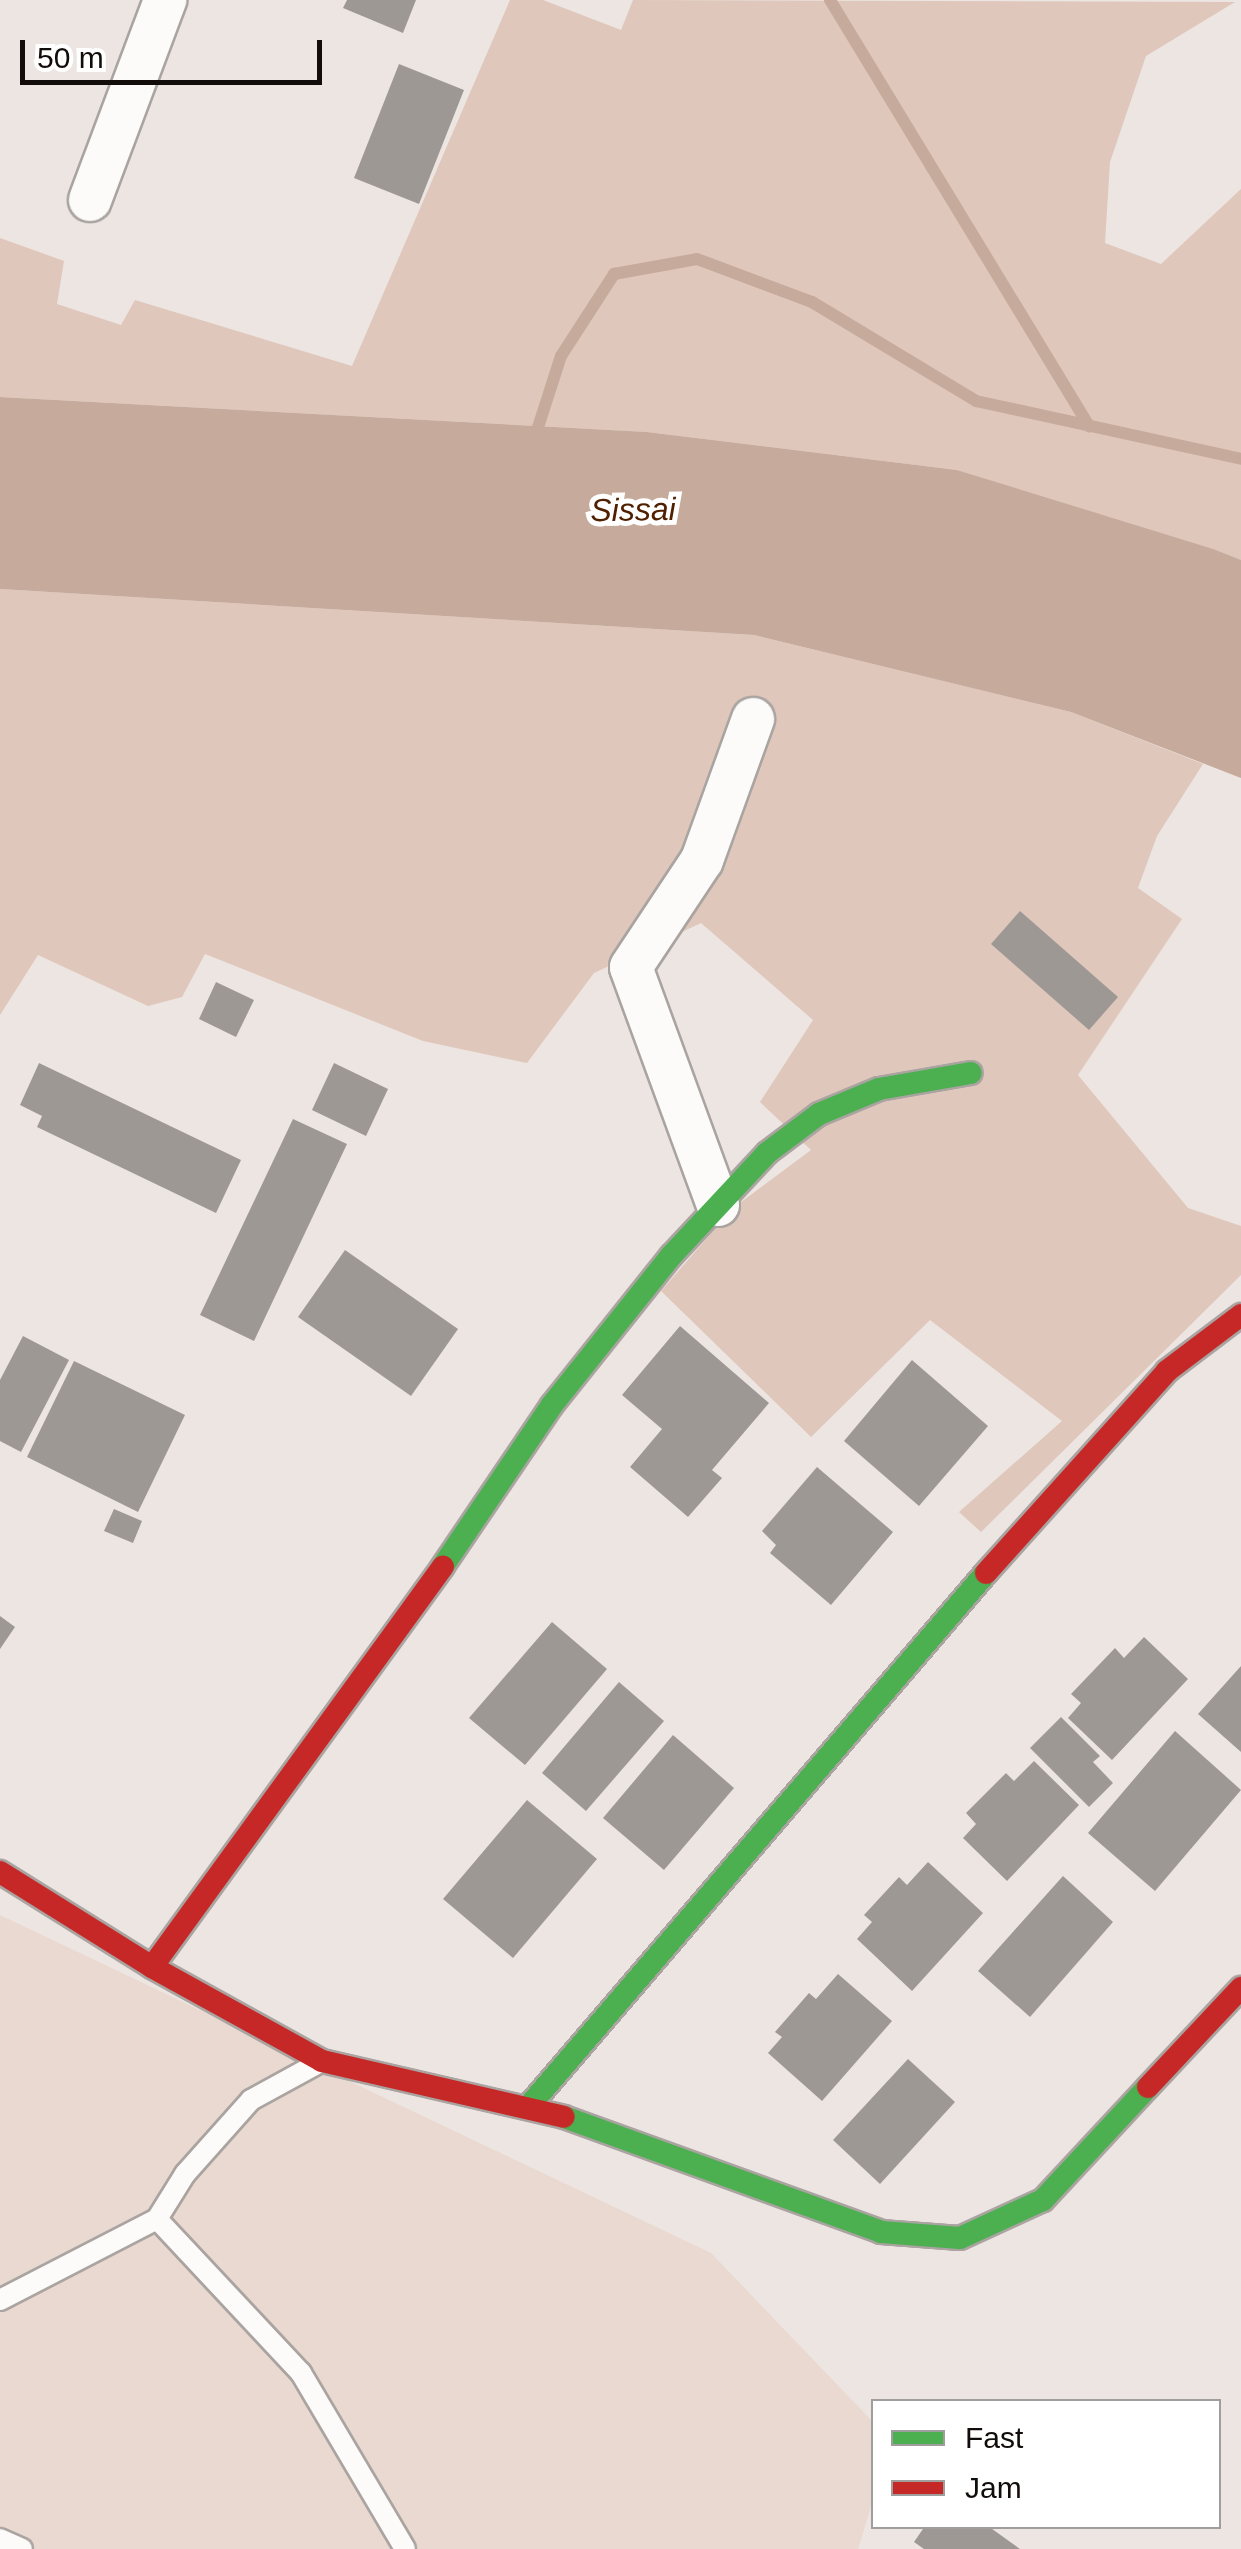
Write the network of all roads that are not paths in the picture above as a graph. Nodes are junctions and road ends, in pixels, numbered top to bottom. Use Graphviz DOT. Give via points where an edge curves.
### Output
graph roads {
  1 [pos="164,0"];
  2 [pos="90,200"];
  3 [pos="753,719"];
  4 [pos="971,1073"];
  5 [pos="718,1205"];
  6 [pos="1241,1315"];
  7 [pos="0,1872"];
  8 [pos="152,1967"];
  9 [pos="1241,1988"];
  10 [pos="322,2062"];
  11 [pos="530,2105"];
  12 [pos="156,2220"];
  13 [pos="0,2300"];
  14 [pos="0,2539"];
  15 [pos="22,2549"];
  16 [pos="405,2549"];
  1 -- 2 [label="street"];
  3 -- 5 [label="street" via="702,860 631,967"];
  4 -- 5 [label="street" via="879,1089 819,1114"];
  5 -- 8 [label="street" via="552,1406 469,1534 379,1644"];
  6 -- 11 [label="street" via="1167,1371 1094,1446"];
  7 -- 8 [label="street"];
  8 -- 10 [label="street"];
  9 -- 11 [label="street" via="1044,2200 960,2238 881,2232"];
  10 -- 11 [label="street"];
  10 -- 12 [label="lane" via="251,2100"];
  12 -- 13 [label="lane"];
  12 -- 16 [label="lane" via="301,2372"];
  14 -- 15 [label="lane"];
}
